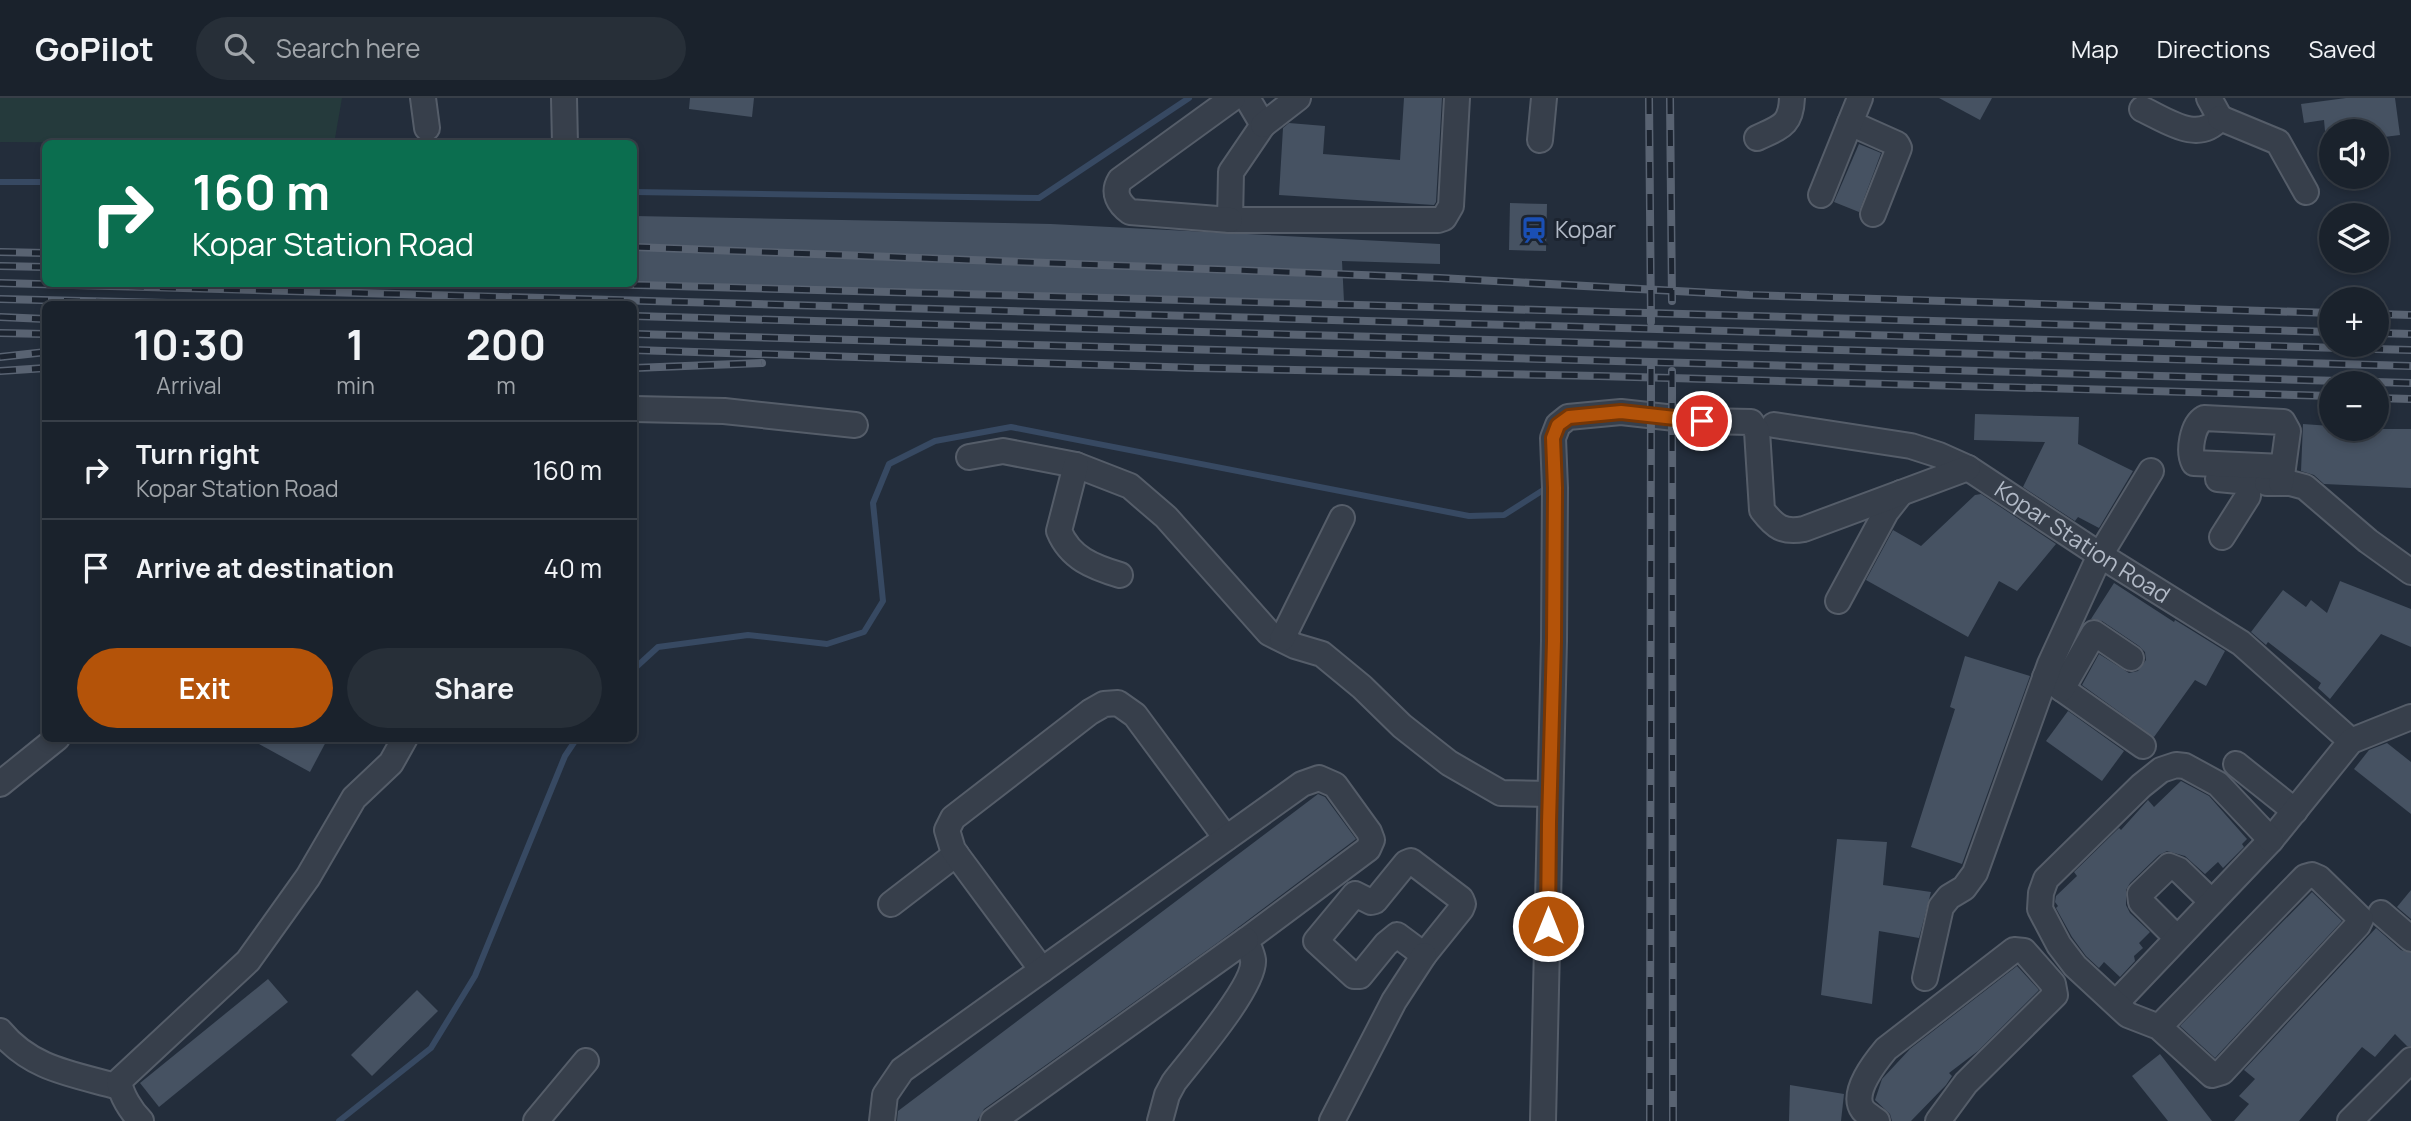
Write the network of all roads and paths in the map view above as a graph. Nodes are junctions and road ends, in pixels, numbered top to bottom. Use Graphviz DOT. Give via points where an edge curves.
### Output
graph roads {
  1 [pos="423,98"];
  2 [pos="564,98"];
  3 [pos="1233,98"];
  4 [pos="1247,98"];
  5 [pos="1298,98"];
  6 [pos="1457,98"];
  7 [pos="1544,98"];
  8 [pos="1792,98"];
  9 [pos="1860,98"];
  10 [pos="2215,108"];
  11 [pos="2142,109"];
  12 [pos="1850,123"];
  13 [pos="1263,125"];
  14 [pos="428,128"];
  15 [pos="1757,138"];
  16 [pos="565,140"];
  17 [pos="1540,140"];
  18 [pos="2306,192"];
  19 [pos="1821,195"];
  20 [pos="1873,214"];
  21 [pos="1230,220"];
  22 [pos="637,409"];
  23 [pos="855,425"];
  24 [pos="1774,425"];
  25 [pos="969,457"];
  26 [pos="1076,465"];
  27 [pos="1968,468"];
  28 [pos="2151,471"];
  29 [pos="2182,475"];
  30 [pos="2249,482"];
  31 [pos="1901,493"];
  32 [pos="1342,518"];
  33 [pos="2222,537"];
  34 [pos="2100,555"];
  35 [pos="2411,572"];
  36 [pos="1120,575"];
  37 [pos="1838,601"];
  38 [pos="1282,639"];
  39 [pos="2131,658"];
  40 [pos="2053,683"];
  41 [pos="2411,717"];
  42 [pos="2351,741"];
  43 [pos="52,742"];
  44 [pos="403,742"];
  45 [pos="2143,746"];
  46 [pos="2236,764"];
  47 [pos="0,784"];
  48 [pos="1550,794"];
  49 [pos="2295,811"];
  50 [pos="1226,838"];
  51 [pos="2271,840"];
  52 [pos="956,854"];
  53 [pos="2212,902"];
  54 [pos="891,904"];
  55 [pos="2381,913"];
  56 [pos="2177,938"];
  57 [pos="2411,939"];
  58 [pos="1246,940"];
  59 [pos="1386,944"];
  60 [pos="1424,955"];
  61 [pos="1042,970"];
  62 [pos="1925,978"];
  63 [pos="1405,984"];
  64 [pos="2116,1003"];
  65 [pos="2159,1027"];
  66 [pos="0,1031"];
  67 [pos="586,1060"];
  68 [pos="2411,1060"];
  69 [pos="119,1087"];
  70 [pos="141,1121"];
  71 [pos="536,1121"];
  72 [pos="882,1121"];
  73 [pos="993,1121"];
  74 [pos="1160,1121"];
  75 [pos="1332,1121"];
  76 [pos="1544,1121"];
  77 [pos="1877,1121"];
  78 [pos="1938,1121"];
  79 [pos="2350,1121"];
  1 -- 14 [label="street"];
  2 -- 16 [label="street"];
  3 -- 21 [label="street" via="1116,186 1122,206 1130,212"];
  4 -- 13 [label="street"];
  5 -- 13 [label="street"];
  6 -- 21 [label="street" via="1451,206 1444,218"];
  7 -- 17 [label="street"];
  8 -- 15 [label="street" via="1783,126"];
  9 -- 12 [label="street"];
  10 -- 11 [label="street" via="2212,127 2193,132"];
  10 -- 18 [label="street" via="2278,142"];
  12 -- 19 [label="street"];
  12 -- 20 [label="street" via="1899,148"];
  13 -- 21 [label="street" via="1231,172"];
  22 -- 23 [label="street" via="724,411"];
  24 -- 27 [label="street, Kopar Station Road" via="1911,446"];
  25 -- 26 [label="street" via="1003,451"];
  26 -- 36 [label="street" via="1059,531 1083,561"];
  26 -- 38 [label="street" via="1130,486 1166,517 1269,633"];
  27 -- 31 [label="street"];
  27 -- 34 [label="street, Kopar Station Road"];
  28 -- 34 [label="street"];
  29 -- 30 [label="street"];
  30 -- 33 [label="street" via="2248,496"];
  30 -- 35 [label="street" via="2282,475 2305,487"];
  31 -- 37 [label="street"];
  31 -- 48 [label="street" via="1791,532 1781,530 1762,510 1757,431 1751,422 1621,412 1569,417 1558,425 1553,438"];
  32 -- 38 [label="street"];
  34 -- 40 [label="street"];
  34 -- 42 [label="street, Kopar Station Road" via="2241,643"];
  38 -- 48 [label="street" via="1322,654 1449,763 1501,793"];
  39 -- 40 [label="street" via="2094,633"];
  40 -- 45 [label="street"];
  40 -- 62 [label="street" via="1975,873 1941,907"];
  41 -- 42 [label="street"];
  42 -- 49 [label="street"];
  43 -- 47 [label="street"];
  44 -- 69 [label="street" via="390,763 354,798 308,877 248,961 123,1075"];
  46 -- 49 [label="street"];
  48 -- 76 [label="street"];
  49 -- 51 [label="street"];
  50 -- 52 [label="street" via="1135,715 1118,703 1090,712 953,818 947,830"];
  50 -- 58 [label="street" via="1302,784 1319,778 1335,785 1372,840 1368,849"];
  50 -- 61 [label="street"];
  51 -- 53 [label="street"];
  51 -- 64 [label="street" via="2218,784 2175,765 2141,786 2046,879 2040,909 2059,945"];
  52 -- 54 [label="street"];
  52 -- 61 [label="street"];
  53 -- 56 [label="street"];
  53 -- 56 [label="street" via="2169,866 2140,894 2141,902"];
  55 -- 57 [label="street"];
  56 -- 64 [label="street"];
  58 -- 73 [label="street"];
  58 -- 74 [label="street" via="1253,961 1250,977 1174,1082"];
  59 -- 60 [label="street" via="1401,936"];
  59 -- 60 [label="street" via="1357,977 1316,941 1355,894 1375,901 1411,861 1463,904"];
  59 -- 63 [label="street" via="1391,971"];
  60 -- 63 [label="street"];
  61 -- 72 [label="street" via="902,1070 885,1095"];
  63 -- 75 [label="street"];
  64 -- 65 [label="street" via="2128,1015"];
  65 -- 65 [label="street" via="2305,877 2319,878 2361,919 2222,1072 2212,1075"];
  66 -- 69 [label="street" via="44,1067"];
  67 -- 71 [label="street"];
  68 -- 79 [label="street"];
  69 -- 70 [label="street"];
  77 -- 78 [label="street" via="1862,1109 1859,1100 1869,1068 1886,1049 2014,950 2024,951 2053,984 2055,995 1966,1083"];
}
